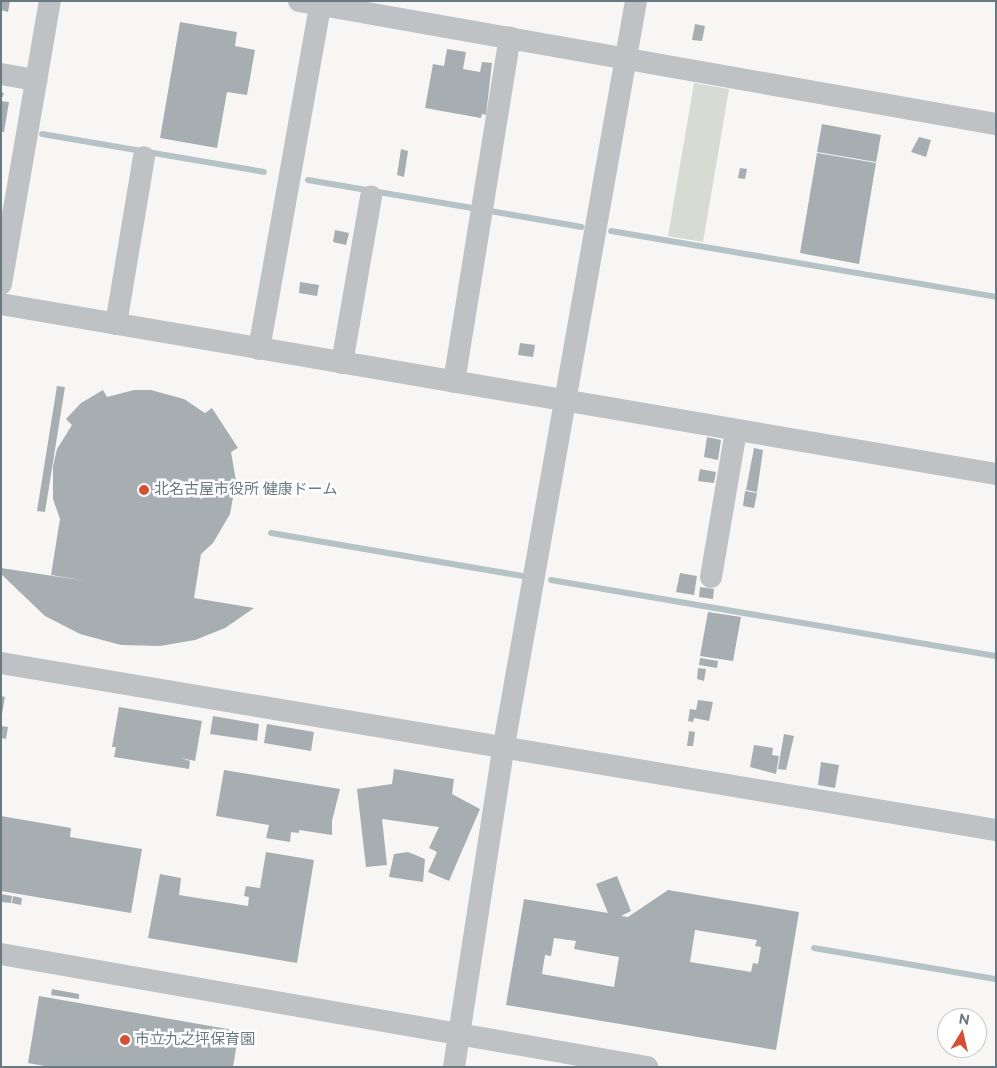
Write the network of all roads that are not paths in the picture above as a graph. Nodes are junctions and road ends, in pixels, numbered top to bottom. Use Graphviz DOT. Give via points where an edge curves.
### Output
graph roads {
  1 [pos="50,1"];
  2 [pos="636,1"];
  3 [pos="313,2"];
  4 [pos="510,38"];
  5 [pos="626,59"];
  6 [pos="1,74"];
  7 [pos="36,80"];
  8 [pos="996,124"];
  9 [pos="144,156"];
  10 [pos="371,197"];
  11 [pos="6,229"];
  12 [pos="1,284"];
  13 [pos="1,304"];
  14 [pos="116,324"];
  15 [pos="259,349"];
  16 [pos="342,363"];
  17 [pos="454,382"];
  18 [pos="565,401"];
  19 [pos="736,430"];
  20 [pos="996,474"];
  21 [pos="711,577"];
  22 [pos="1,662"];
  23 [pos="504,746"];
  24 [pos="996,830"];
  25 [pos="1,954"];
  26 [pos="459,1034"];
  27 [pos="454,1067"];
  28 [pos="648,1067"];
  1 -- 7 [label="street"];
  2 -- 5 [label="street"];
  3 -- 4 [label="street"];
  3 -- 15 [label="street"];
  4 -- 5 [label="street"];
  4 -- 17 [label="street"];
  5 -- 8 [label="street"];
  5 -- 18 [label="street"];
  6 -- 7 [label="street"];
  7 -- 11 [label="street"];
  9 -- 14 [label="street"];
  10 -- 16 [label="street"];
  11 -- 12 [label="street"];
  13 -- 14 [label="street"];
  14 -- 15 [label="street"];
  15 -- 16 [label="street"];
  16 -- 17 [label="street"];
  17 -- 18 [label="street"];
  18 -- 19 [label="street"];
  18 -- 23 [label="street"];
  19 -- 20 [label="street"];
  19 -- 21 [label="street"];
  22 -- 23 [label="street"];
  23 -- 24 [label="street"];
  23 -- 26 [label="street"];
  25 -- 26 [label="street"];
  26 -- 27 [label="street"];
  26 -- 28 [label="street"];
}
